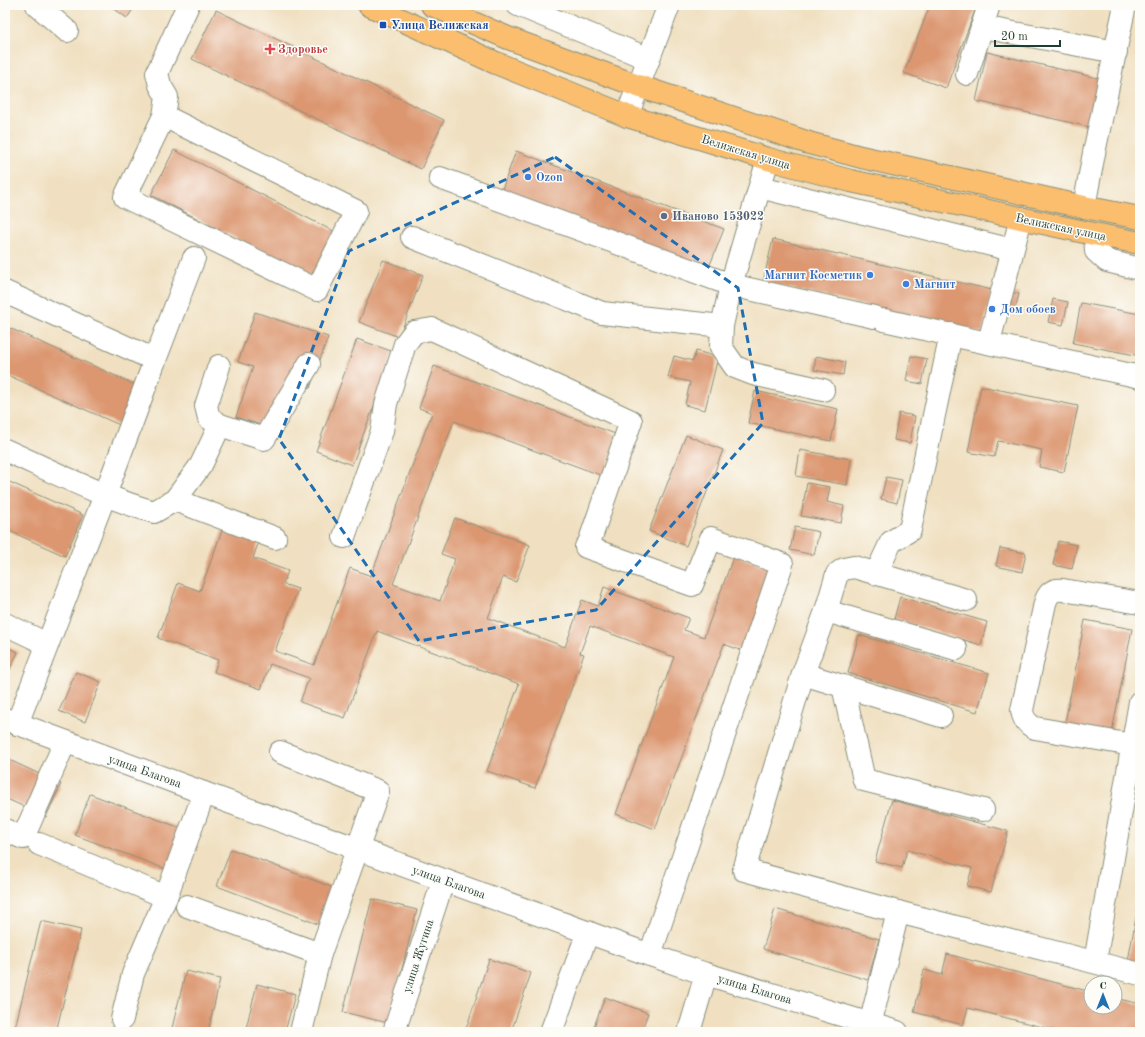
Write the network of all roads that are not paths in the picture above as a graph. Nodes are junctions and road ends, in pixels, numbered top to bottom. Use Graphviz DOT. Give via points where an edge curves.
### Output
graph roads {
  1 [pos="37,5"];
  2 [pos="188,5"];
  3 [pos="369,5"];
  4 [pos="432,5"];
  5 [pos="518,5"];
  6 [pos="669,5"];
  7 [pos="990,5"];
  8 [pos="1125,5"];
  9 [pos="982,27"];
  10 [pos="67,31"];
  11 [pos="1116,52"];
  12 [pos="649,59"];
  13 [pos="967,74"];
  14 [pos="638,86"];
  15 [pos="164,116"];
  16 [pos="627,116"];
  17 [pos="768,159"];
  18 [pos="440,178"];
  19 [pos="760,187"];
  20 [pos="1084,207"];
  21 [pos="1021,218"];
  22 [pos="1140,218"];
  23 [pos="1095,234"];
  24 [pos="412,237"];
  25 [pos="1140,243"];
  26 [pos="1012,250"];
  27 [pos="194,258"];
  28 [pos="1140,269"];
  29 [pos="731,285"];
  30 [pos="5,292"];
  31 [pos="722,326"];
  32 [pos="952,334"];
  33 [pos="989,342"];
  34 [pos="155,360"];
  35 [pos="309,364"];
  36 [pos="219,366"];
  37 [pos="1140,376"];
  38 [pos="823,390"];
  39 [pos="220,425"];
  40 [pos="5,450"];
  41 [pos="105,495"];
  42 [pos="175,500"];
  43 [pos="344,537"];
  44 [pos="275,538"];
  45 [pos="876,574"];
  46 [pos="966,600"];
  47 [pos="1140,602"];
  48 [pos="826,611"];
  49 [pos="5,624"];
  50 [pos="47,644"];
  51 [pos="956,649"];
  52 [pos="803,674"];
  53 [pos="843,686"];
  54 [pos="1140,702"];
  55 [pos="941,716"];
  56 [pos="11,722"];
  57 [pos="65,742"];
  58 [pos="1132,745"];
  59 [pos="280,752"];
  60 [pos="204,793"];
  61 [pos="983,810"];
  62 [pos="5,830"];
  63 [pos="39,844"];
  64 [pos="356,848"];
  65 [pos="443,880"];
  66 [pos="166,897"];
  67 [pos="187,906"];
  68 [pos="898,912"];
  69 [pos="588,932"];
  70 [pos="320,954"];
  71 [pos="650,955"];
  72 [pos="1094,962"];
  73 [pos="706,974"];
  74 [pos="1140,974"];
  75 [pos="122,1019"];
  76 [pos="870,1025"];
  77 [pos="301,1032"];
  78 [pos="394,1032"];
  79 [pos="551,1032"];
  80 [pos="689,1032"];
  81 [pos="898,1032"];
  1 -- 10 [label="street"];
  2 -- 15 [label="street" via="156,73 167,97"];
  3 -- 16 [label="main road, Велижская улица" via="496,63"];
  4 -- 14 [label="main road, Велижская улица" via="508,38"];
  5 -- 12 [label="street"];
  6 -- 12 [label="street"];
  7 -- 9 [label="street"];
  8 -- 11 [label="street"];
  9 -- 11 [label="street"];
  9 -- 13 [label="street"];
  11 -- 20 [label="street"];
  12 -- 14 [label="street"];
  14 -- 16 [label="street"];
  14 -- 20 [label="main road, Велижская улица" via="809,143 860,157"];
  15 -- 15 [label="street" via="125,197 317,290 356,211"];
  16 -- 17 [label="main road, Велижская улица"];
  17 -- 19 [label="street"];
  17 -- 21 [label="main road, Велижская улица" via="852,181"];
  18 -- 29 [label="street"];
  19 -- 26 [label="street"];
  19 -- 29 [label="street"];
  20 -- 22 [label="main road, Велижская улица"];
  21 -- 23 [label="main road, Велижская улица"];
  21 -- 26 [label="street"];
  23 -- 25 [label="main road, Велижская улица"];
  23 -- 28 [label="street" via="1096,251 1107,261"];
  24 -- 31 [label="street" via="602,314"];
  26 -- 33 [label="street"];
  27 -- 34 [label="street"];
  29 -- 31 [label="street"];
  29 -- 32 [label="street"];
  30 -- 34 [label="street"];
  31 -- 38 [label="street" via="721,347 735,367 753,374"];
  32 -- 33 [label="street"];
  32 -- 45 [label="street" via="910,530 891,542"];
  33 -- 37 [label="street"];
  34 -- 41 [label="street"];
  35 -- 39 [label="street" via="264,439"];
  36 -- 39 [label="street" via="206,406 209,418"];
  39 -- 42 [label="street" via="201,465"];
  40 -- 41 [label="street"];
  41 -- 42 [label="street" via="154,512"];
  41 -- 50 [label="street"];
  42 -- 44 [label="street"];
  43 -- 71 [label="street" via="382,431 386,404 405,344 414,332 432,329 631,420 586,547 692,585 711,538 782,564"];
  45 -- 46 [label="street"];
  45 -- 48 [label="street" via="854,567 837,574"];
  47 -- 58 [label="street" via="1057,589 1051,592 1045,603 1022,710 1026,721 1035,728"];
  48 -- 51 [label="street"];
  48 -- 52 [label="street"];
  49 -- 50 [label="street"];
  50 -- 56 [label="street"];
  52 -- 53 [label="street"];
  52 -- 68 [label="street" via="744,870"];
  53 -- 55 [label="street"];
  53 -- 61 [label="street" via="864,780"];
  54 -- 58 [label="street"];
  56 -- 57 [label="street, улица Благова"];
  57 -- 60 [label="street, улица Благова"];
  57 -- 62 [label="street" via="23,838"];
  58 -- 72 [label="street"];
  59 -- 64 [label="street" via="378,791"];
  60 -- 64 [label="street, улица Благова"];
  60 -- 66 [label="street"];
  63 -- 66 [label="street"];
  64 -- 65 [label="street, улица Благова"];
  64 -- 70 [label="street"];
  65 -- 69 [label="street, улица Благова"];
  65 -- 78 [label="street, улица Жугина"];
  66 -- 75 [label="street" via="133,974"];
  67 -- 70 [label="street"];
  68 -- 72 [label="street"];
  68 -- 76 [label="street"];
  69 -- 71 [label="street, улица Благова"];
  69 -- 79 [label="street"];
  70 -- 77 [label="street"];
  71 -- 73 [label="street, улица Благова"];
  72 -- 74 [label="street"];
  73 -- 76 [label="street, улица Благова"];
  73 -- 80 [label="street"];
  76 -- 81 [label="street, улица Благова"];
}
